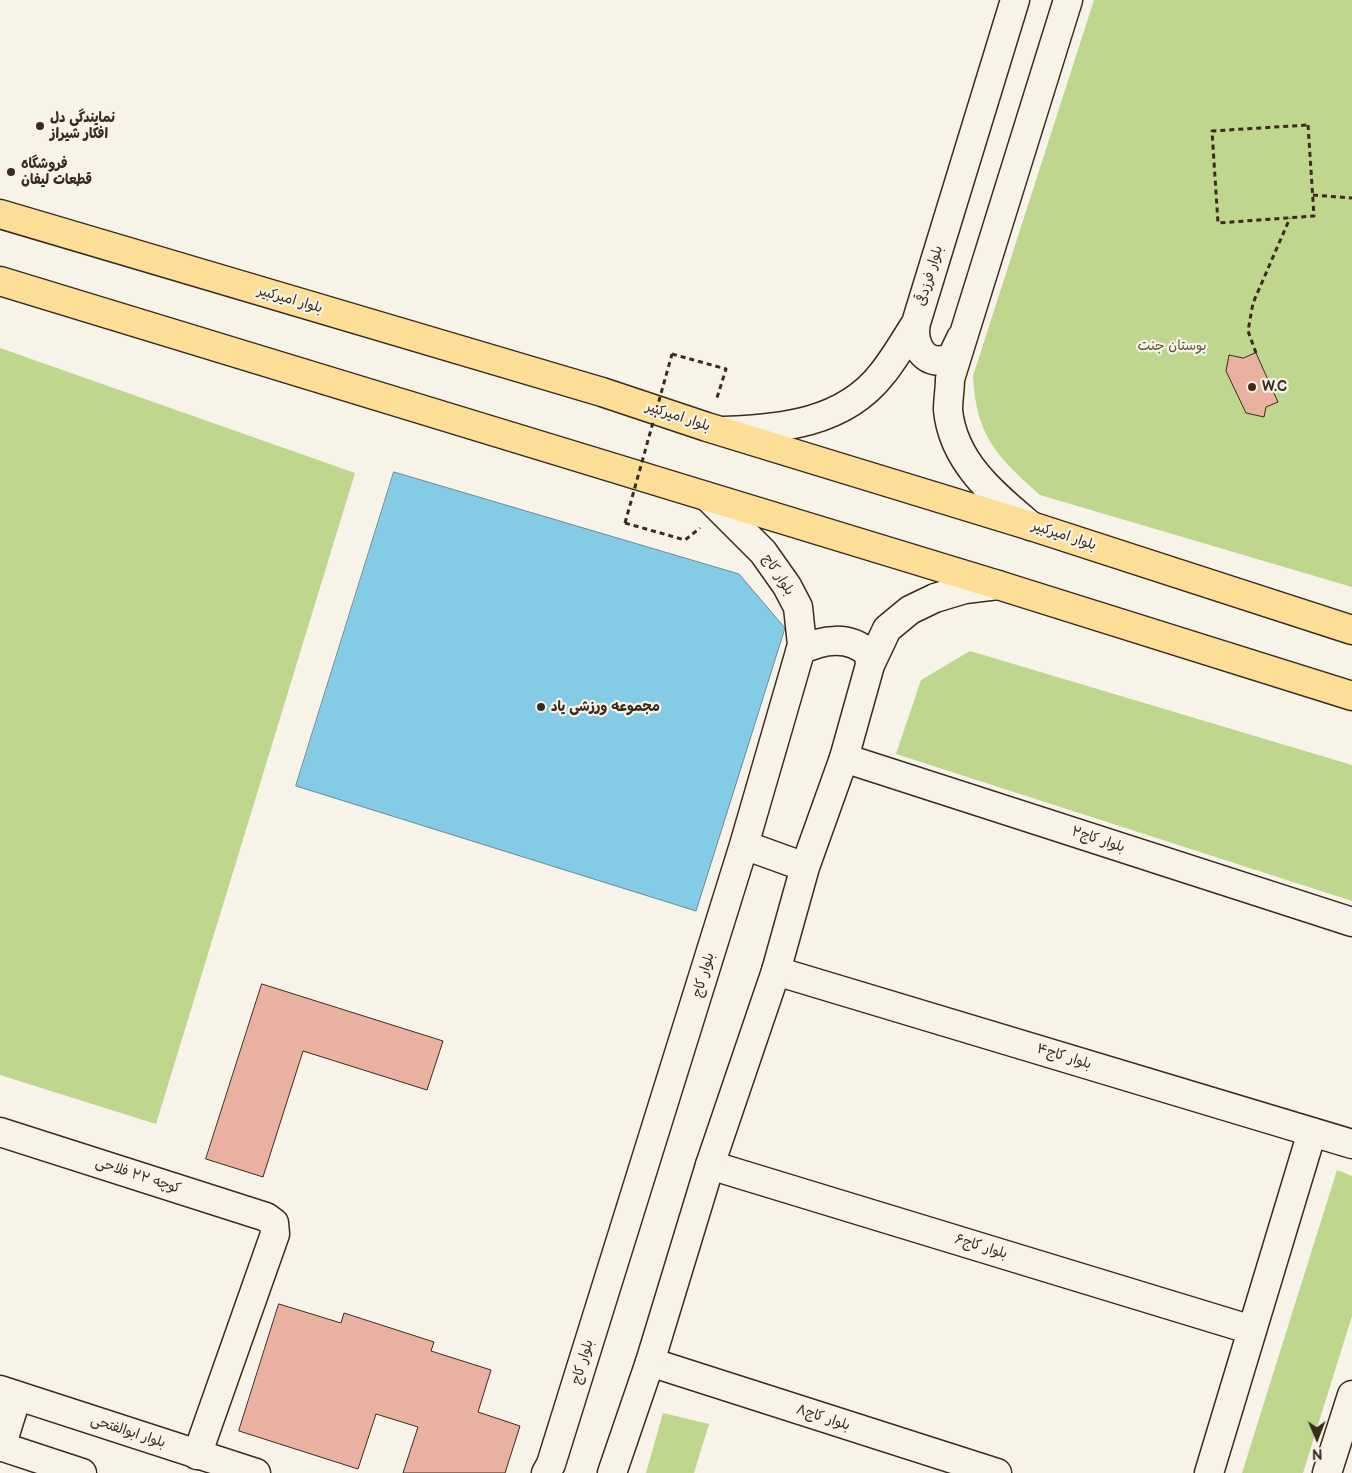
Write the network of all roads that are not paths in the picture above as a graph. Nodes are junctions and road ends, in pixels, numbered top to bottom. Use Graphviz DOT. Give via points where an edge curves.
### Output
graph roads {
  1 [pos="1015,0"];
  2 [pos="1068,0"];
  3 [pos="0,214"];
  4 [pos="0,281"];
  5 [pos="916,323"];
  6 [pos="963,335"];
  7 [pos="720,431"];
  8 [pos="710,498"];
  9 [pos="1031,526"];
  10 [pos="998,585"];
  11 [pos="1352,630"];
  12 [pos="800,651"];
  13 [pos="870,665"];
  14 [pos="1352,696"];
  15 [pos="844,758"];
  16 [pos="744,845"];
  17 [pos="805,867"];
  18 [pos="1352,922"];
  19 [pos="776,971"];
  20 [pos="0,1132"];
  21 [pos="1312,1132"];
  22 [pos="1352,1144"];
  23 [pos="710,1165"];
  24 [pos="1252,1330"];
  25 [pos="650,1362"];
  26 [pos="8,1393"];
  27 [pos="1352,1395"];
  28 [pos="1,1446"];
  29 [pos="197,1455"];
  30 [pos="969,1469"];
  31 [pos="550,1470"];
  32 [pos="82,1473"];
  33 [pos="256,1473"];
  34 [pos="612,1473"];
  35 [pos="997,1473"];
  36 [pos="1209,1473"];
  37 [pos="1327,1473"];
  1 -- 5 [label="street, بلوار فرزدقی"];
  2 -- 6 [label="street"];
  3 -- 7 [label="main road, بلوار امیرکبیر" via="602,392"];
  4 -- 8 [label="main road"];
  5 -- 6 [label="street" via="918,346 924,356 933,360 952,356"];
  5 -- 7 [label="street, بلوار فرزدقی" via="881,375 844,406 819,418 792,425"];
  6 -- 9 [label="street" via="950,379 948,410 956,441 978,478"];
  7 -- 9 [label="main road, بلوار امیرکبیر"];
  8 -- 10 [label="main road"];
  8 -- 12 [label="street, بلوار کاج" via="763,552 787,586 798,607"];
  9 -- 11 [label="main road, بلوار امیرکبیر"];
  10 -- 13 [label="street" via="965,589 910,610 887,629"];
  10 -- 14 [label="main road"];
  12 -- 13 [label="street" via="813,644 845,640 862,646 870,654"];
  12 -- 16 [label="street, بلوار کاج"];
  13 -- 15 [label="street"];
  15 -- 17 [label="street"];
  15 -- 18 [label="street, بلوار کاج۲"];
  16 -- 17 [label="street"];
  16 -- 31 [label="street, بلوار کاج"];
  17 -- 19 [label="street"];
  19 -- 21 [label="street, بلوار کاج۴"];
  19 -- 23 [label="street"];
  20 -- 29 [label="street, کوچه ۲۲ فلاحی" via="266,1217 274,1223 275,1234"];
  21 -- 22 [label="street, بلوار کاج۴"];
  21 -- 24 [label="street"];
  23 -- 24 [label="street, بلوار کاج۶"];
  23 -- 25 [label="street"];
  24 -- 36 [label="street"];
  25 -- 30 [label="street, بلوار کاج۸"];
  25 -- 34 [label="street"];
  26 -- 28 [label="street"];
  26 -- 29 [label="street, بلوار ابوالفتحی"];
  27 -- 37 [label="street"];
  28 -- 32 [label="street"];
  29 -- 33 [label="street, بلوار ابوالفتحی"];
  30 -- 35 [label="street, بلوار کاج۸"];
}
